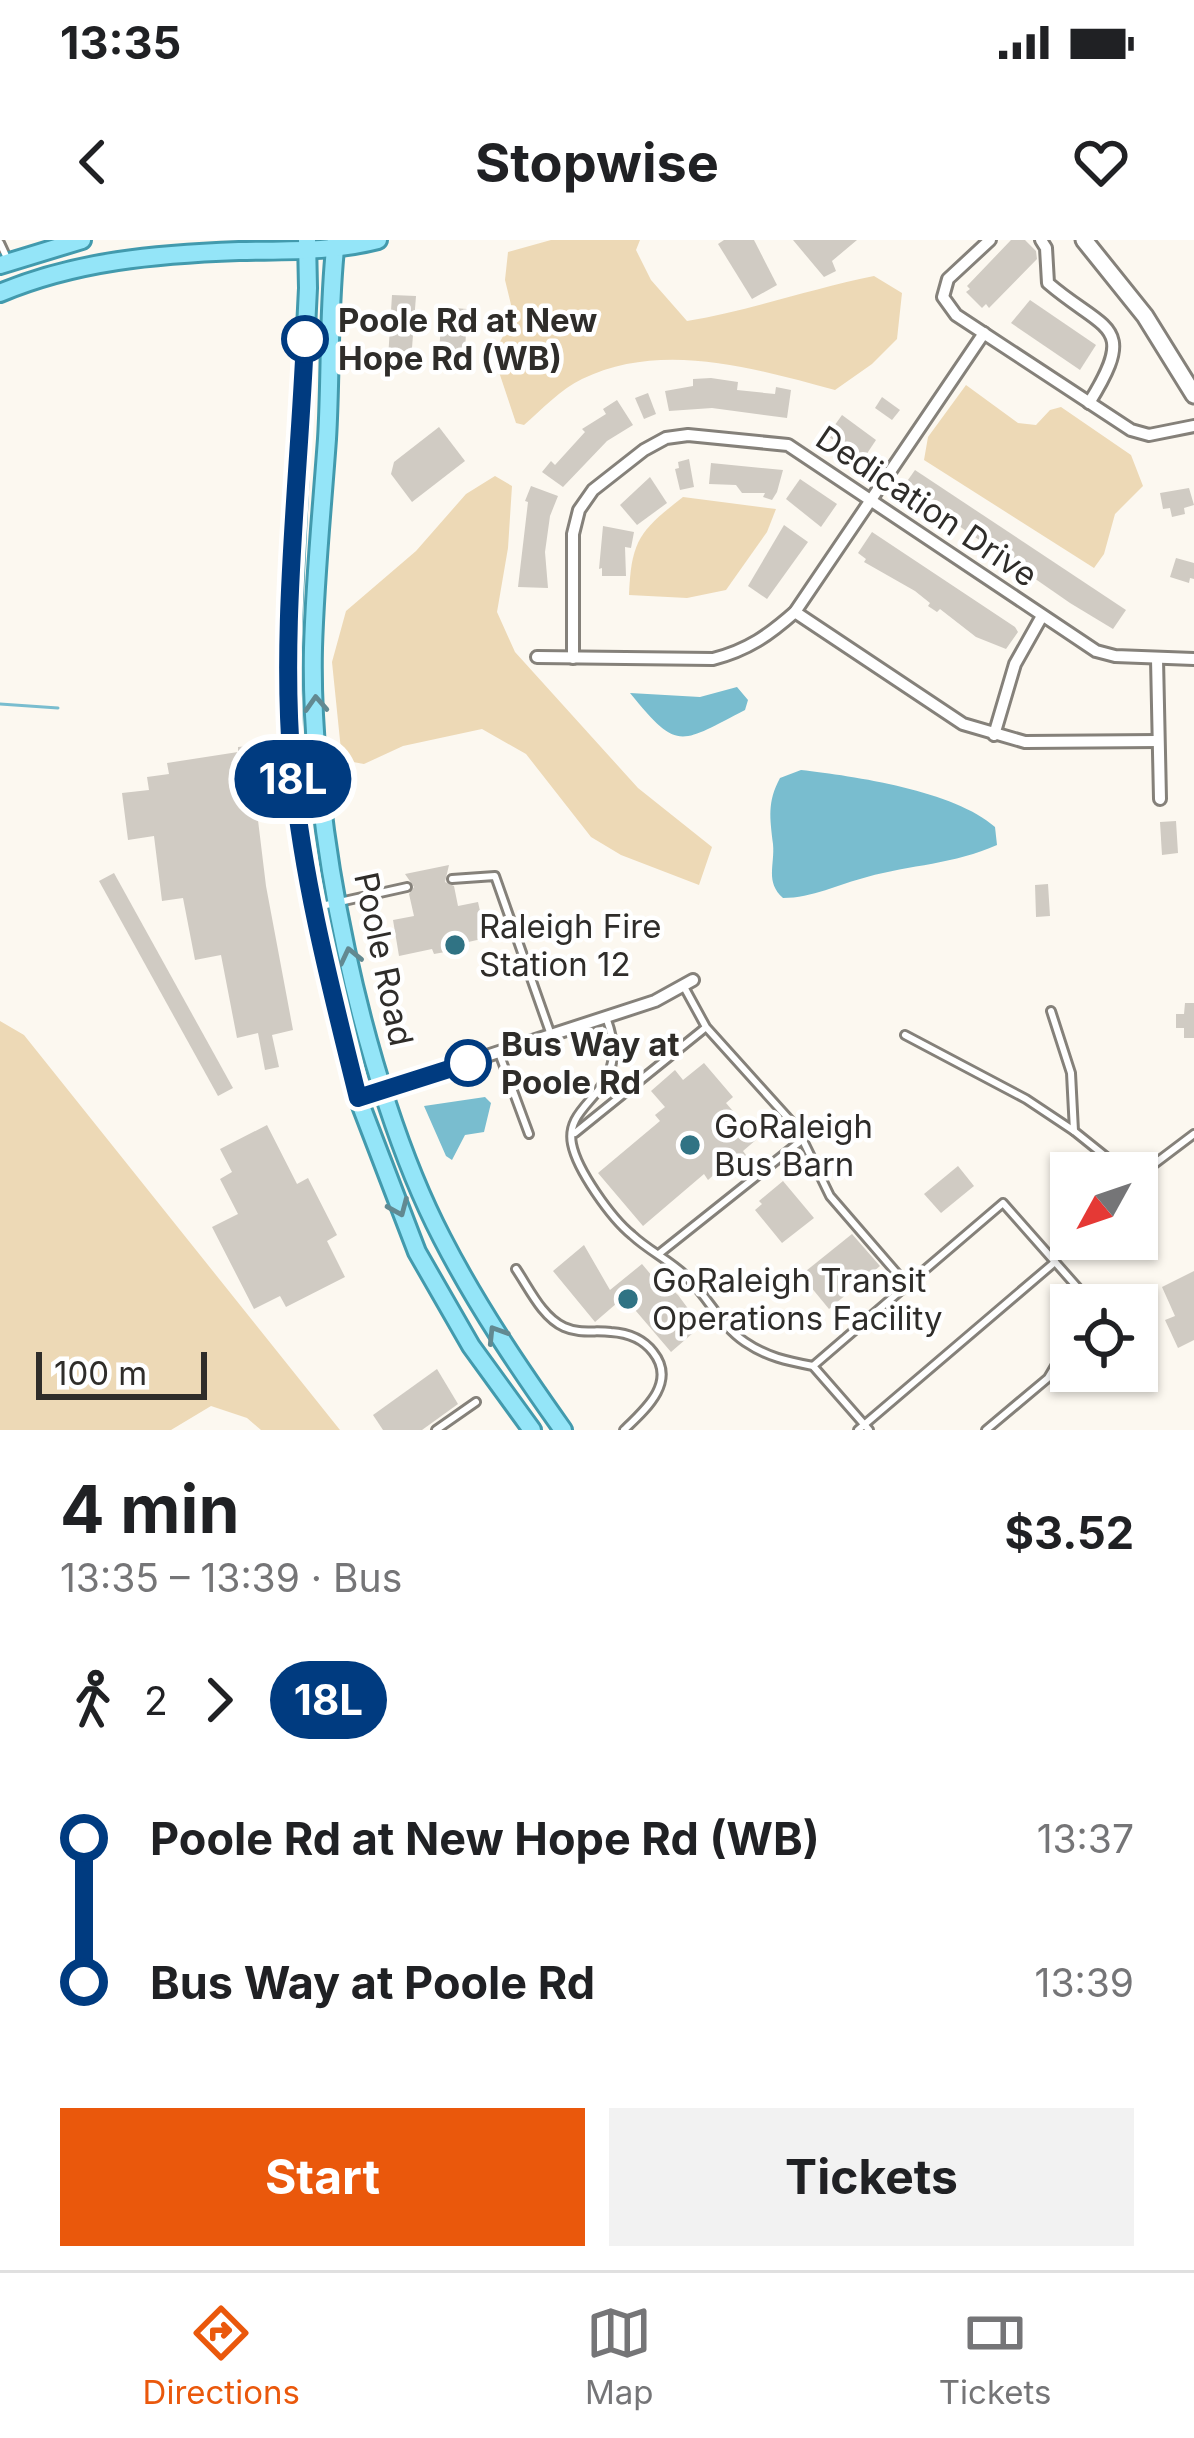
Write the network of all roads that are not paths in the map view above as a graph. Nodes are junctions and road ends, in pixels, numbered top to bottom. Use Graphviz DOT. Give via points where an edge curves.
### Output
graph roads {
  1 [pos="82,240"];
  2 [pos="378,240"];
  3 [pos="990,240"];
  4 [pos="1041,240"];
  5 [pos="1084,240"];
  6 [pos="0,243"];
  7 [pos="336,244"];
  8 [pos="307,246"];
  9 [pos="4,263"];
  10 [pos="0,293"];
  11 [pos="984,333"];
  12 [pos="1194,395"];
  13 [pos="1089,404"];
  14 [pos="1194,426"];
  15 [pos="871,499"];
  16 [pos="795,612"];
  17 [pos="1042,616"];
  18 [pos="313,650"];
  19 [pos="290,655"];
  20 [pos="537,657"];
  21 [pos="573,658"];
  22 [pos="1157,659"];
  23 [pos="1194,659"];
  24 [pos="994,735"];
  25 [pos="1158,741"];
  26 [pos="1160,799"];
  27 [pos="452,879"];
  28 [pos="407,887"];
  29 [pos="340,903"];
  30 [pos="312,908"];
  31 [pos="688,983"];
  32 [pos="1052,1011"];
  33 [pos="605,1016"];
  34 [pos="706,1027"];
  35 [pos="905,1034"];
  36 [pos="551,1035"];
  37 [pos="499,1052"];
  38 [pos="383,1090"];
  39 [pos="358,1098"];
  40 [pos="1074,1131"];
  41 [pos="529,1134"];
  42 [pos="1194,1134"];
  43 [pos="573,1135"];
  44 [pos="802,1140"];
  45 [pos="660,1253"];
  46 [pos="1055,1262"];
  47 [pos="516,1269"];
  48 [pos="1074,1284"];
  49 [pos="907,1285"];
  50 [pos="813,1366"];
  51 [pos="1050,1375"];
  52 [pos="476,1402"];
  53 [pos="864,1428"];
  54 [pos="436,1430"];
  55 [pos="532,1430"];
  56 [pos="563,1430"];
  57 [pos="624,1430"];
  58 [pos="986,1430"];
  1 -- 9 [label="main road"];
  2 -- 7 [label="main road"];
  3 -- 11 [label="street" via="948,279 943,297"];
  4 -- 13 [label="street" via="1048,283 1104,323 1115,342 1112,367"];
  5 -- 12 [label="street"];
  6 -- 9 [label="lane"];
  7 -- 8 [label="main road"];
  7 -- 18 [label="main road, Poole Road"];
  8 -- 10 [label="main road" via="104,263"];
  8 -- 19 [label="main road, Poole Road"];
  11 -- 13 [label="street"];
  11 -- 15 [label="street"];
  13 -- 14 [label="street" via="1149,435"];
  15 -- 16 [label="street"];
  15 -- 17 [label="street, Dedication Drive"];
  15 -- 21 [label="street, Dedication Drive" via="788,446 666,438 593,490 579,510"];
  16 -- 21 [label="street" via="763,640 713,659"];
  16 -- 24 [label="street" via="963,724"];
  17 -- 22 [label="street, Dedication Drive" via="1096,651"];
  17 -- 24 [label="street" via="1015,664"];
  18 -- 19 [label="main road"];
  29 -- 18 [label="main road, Poole Road, one-way" via="320,790"];
  19 -- 30 [label="main road, Poole Road" via="293,775"];
  20 -- 21 [label="street"];
  22 -- 23 [label="street, Dedication Drive"];
  22 -- 25 [label="street"];
  24 -- 25 [label="street"];
  25 -- 26 [label="street"];
  27 -- 36 [label="lane" via="495,876"];
  28 -- 29 [label="lane"];
  29 -- 30 [label="lane"];
  38 -- 29 [label="main road, Poole Road, one-way"];
  30 -- 39 [label="main road, Poole Road"];
  31 -- 33 [label="street"];
  31 -- 34 [label="lane"];
  32 -- 40 [label="lane" via="1071,1073"];
  33 -- 36 [label="street"];
  33 -- 43 [label="lane" via="614,1064"];
  34 -- 43 [label="lane"];
  34 -- 44 [label="lane"];
  35 -- 40 [label="lane"];
  36 -- 37 [label="street"];
  37 -- 38 [label="street"];
  37 -- 41 [label="lane"];
  38 -- 39 [label="street"];
  56 -- 38 [label="main road, Poole Road, one-way" via="496,1336 440,1235"];
  39 -- 55 [label="main road, Poole Road, one-way" via="417,1252"];
  40 -- 42 [label="lane" via="1125,1172 1145,1171"];
  43 -- 45 [label="lane" via="589,1184 631,1235"];
  44 -- 45 [label="lane"];
  44 -- 49 [label="lane" via="830,1196"];
  45 -- 50 [label="lane" via="740,1339 776,1360"];
  46 -- 48 [label="lane"];
  46 -- 49 [label="lane" via="1003,1204"];
  46 -- 53 [label="lane"];
  47 -- 57 [label="lane" via="562,1327 633,1336 662,1364 647,1408"];
  49 -- 50 [label="lane"];
  50 -- 53 [label="lane"];
  51 -- 58 [label="lane"];
  52 -- 54 [label="lane"];
}
